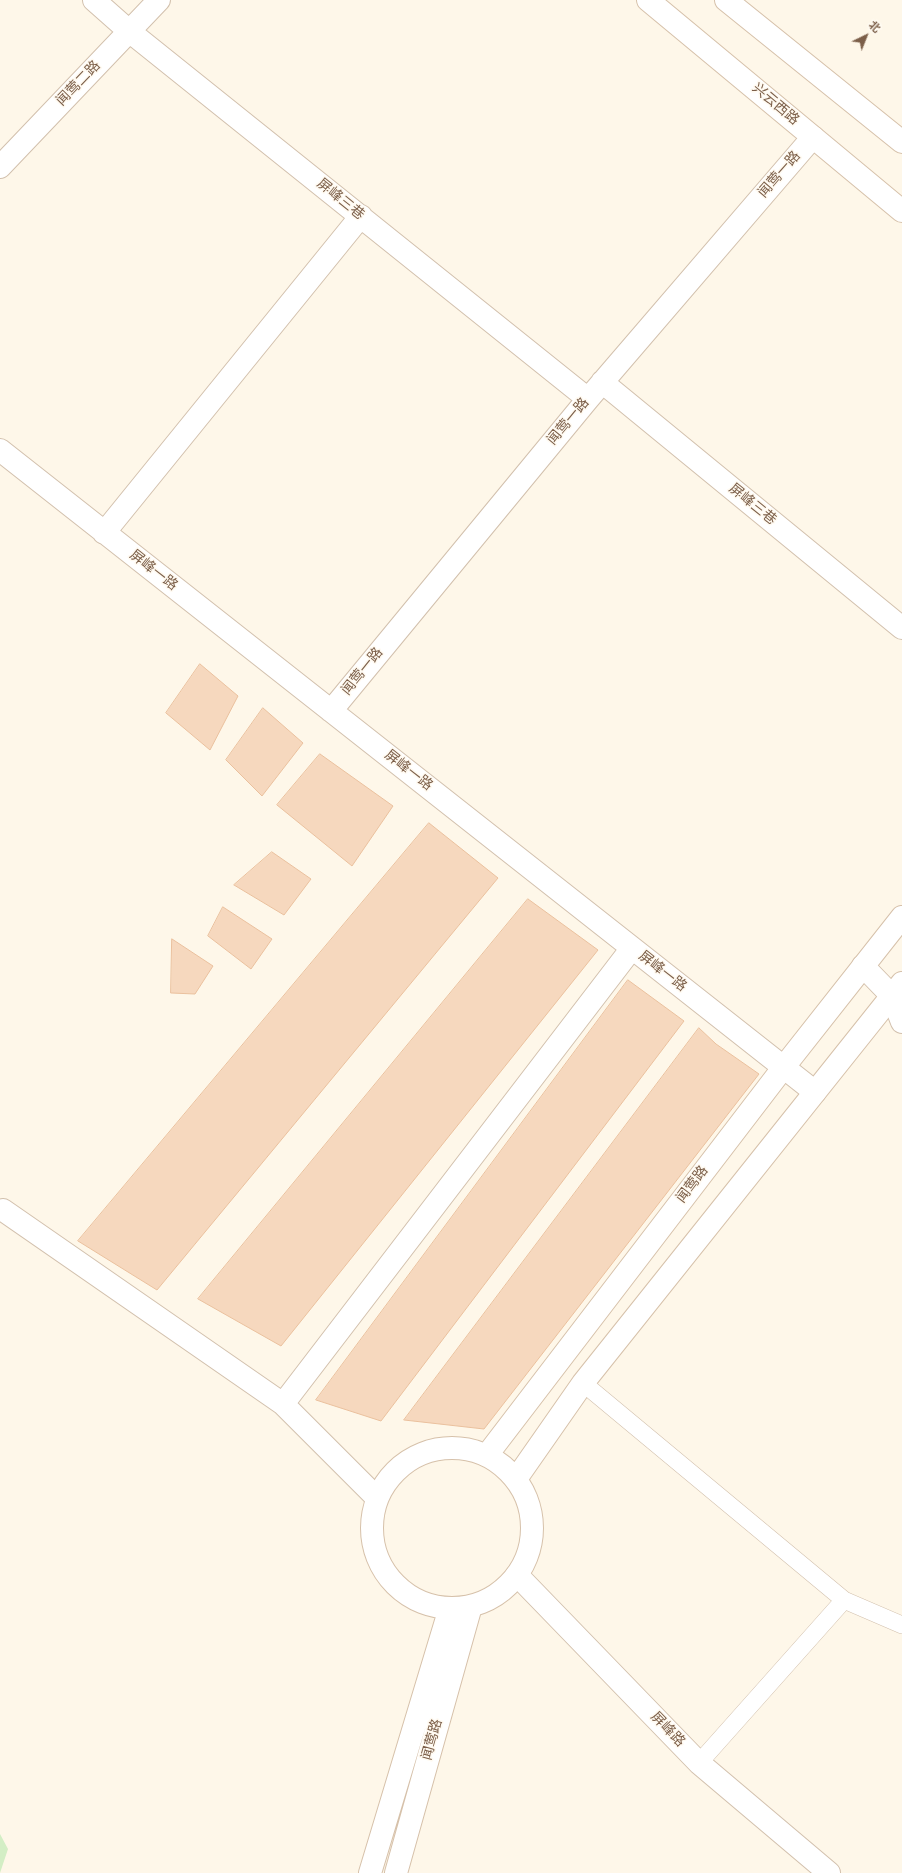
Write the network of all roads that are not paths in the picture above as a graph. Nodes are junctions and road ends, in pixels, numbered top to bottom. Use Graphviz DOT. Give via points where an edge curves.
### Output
graph roads {
  1 [pos="94,0"];
  2 [pos="159,0"];
  3 [pos="648,0"];
  4 [pos="726,0"];
  5 [pos="129,31"];
  6 [pos="813,137"];
  7 [pos="902,142"];
  8 [pos="0,167"];
  9 [pos="902,211"];
  10 [pos="361,216"];
  11 [pos="595,391"];
  12 [pos="0,450"];
  13 [pos="104,532"];
  14 [pos="902,628"];
  15 [pos="331,711"];
  16 [pos="902,917"];
  17 [pos="632,948"];
  18 [pos="863,966"];
  19 [pos="897,990"];
  20 [pos="902,1022"];
  21 [pos="783,1068"];
  22 [pos="815,1092"];
  23 [pos="3,1210"];
  24 [pos="583,1383"];
  25 [pos="283,1404"];
  26 [pos="487,1455"];
  27 [pos="516,1479"];
  28 [pos="377,1498"];
  29 [pos="517,1575"];
  30 [pos="844,1600"];
  31 [pos="460,1607"];
  32 [pos="902,1625"];
  33 [pos="699,1763"];
  34 [pos="370,1873"];
  35 [pos="396,1873"];
  36 [pos="829,1873"];
  1 -- 5 [label="street, 屏峰三巷"];
  2 -- 5 [label="street, 闻莺二路"];
  3 -- 6 [label="street, 兴云西路"];
  4 -- 7 [label="street"];
  5 -- 8 [label="street, 闻莺二路"];
  5 -- 10 [label="street, 屏峰三巷"];
  6 -- 9 [label="street, 兴云西路"];
  6 -- 11 [label="street, 闻莺一路"];
  10 -- 11 [label="street, 屏峰三巷"];
  10 -- 13 [label="street"];
  11 -- 14 [label="street, 屏峰三巷"];
  11 -- 15 [label="street, 闻莺一路"];
  12 -- 13 [label="street, 屏峰一路"];
  13 -- 15 [label="street, 屏峰一路"];
  15 -- 17 [label="street, 屏峰一路"];
  16 -- 18 [label="street, 闻莺路"];
  17 -- 21 [label="street, 屏峰一路"];
  17 -- 25 [label="street"];
  18 -- 19 [label="street"];
  18 -- 21 [label="street, 闻莺路"];
  19 -- 20 [label="street"];
  19 -- 22 [label="street"];
  21 -- 22 [label="street, 屏峰一路"];
  21 -- 26 [label="street, 闻莺路"];
  22 -- 24 [label="street"];
  23 -- 25 [label="street"];
  24 -- 27 [label="street"];
  24 -- 30 [label="lane"];
  25 -- 28 [label="street"];
  26 -- 27 [label="street" via="503,1465"];
  26 -- 28 [label="street" via="461,1448 435,1449 410,1459 390,1476"];
  27 -- 29 [label="street" via="528,1502 532,1527 529,1552"];
  28 -- 31 [label="street" via="371,1523 374,1549 385,1572 403,1591 425,1603"];
  29 -- 31 [label="street" via="494,1596"];
  29 -- 33 [label="street, 屏峰路"];
  30 -- 32 [label="lane"];
  30 -- 33 [label="lane"];
  31 -- 34 [label="street, 闻莺路"];
  31 -- 35 [label="street, 闻莺路"];
  33 -- 36 [label="street, 屏峰路"];
}
